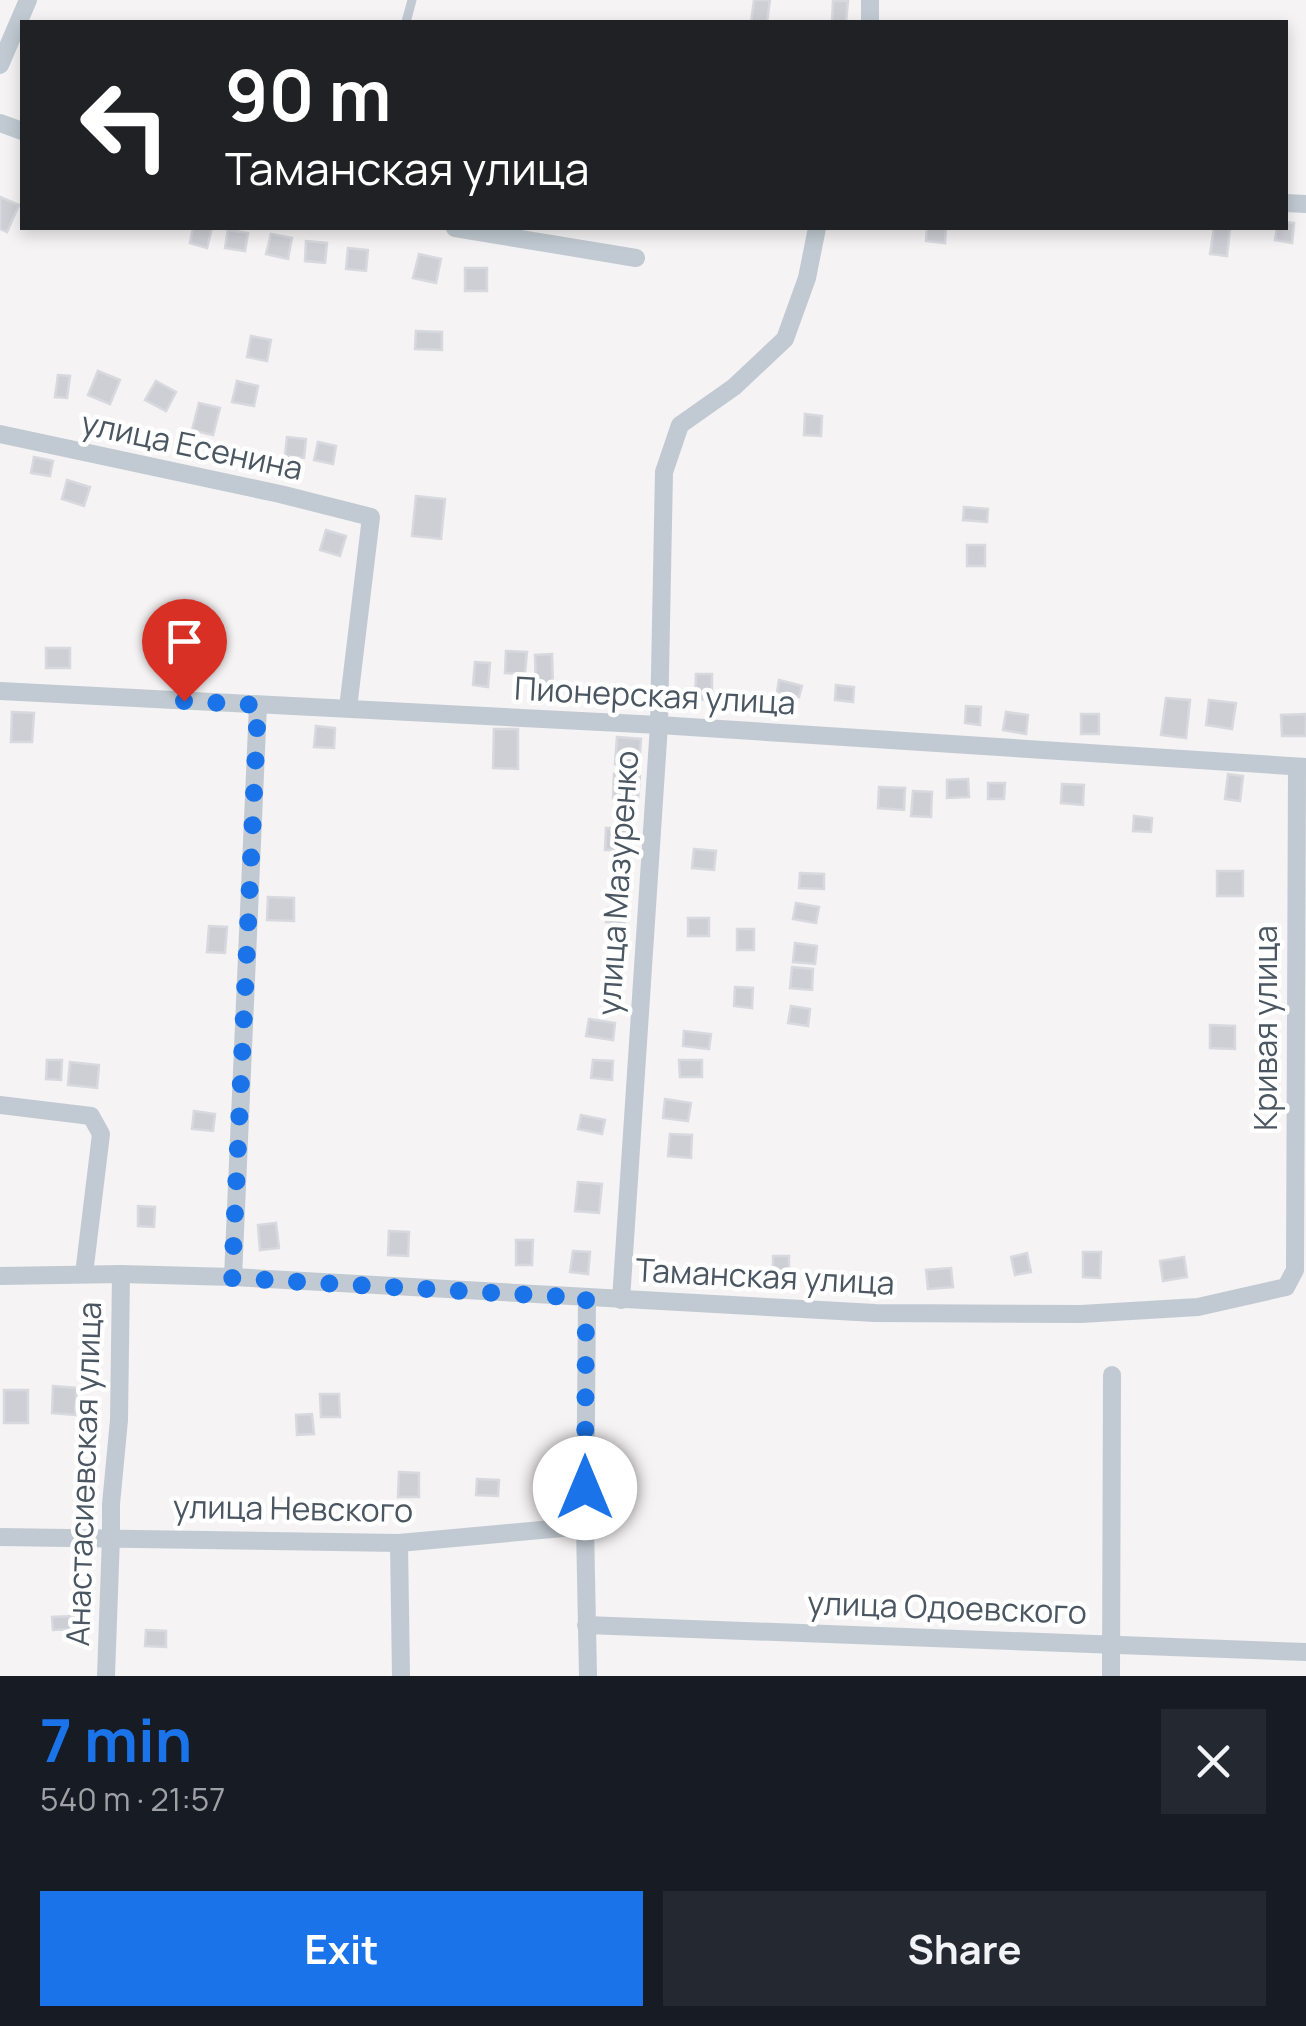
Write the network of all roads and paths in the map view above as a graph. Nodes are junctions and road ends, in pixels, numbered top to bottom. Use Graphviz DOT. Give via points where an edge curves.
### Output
graph roads {
  1 [pos="28,0"];
  2 [pos="0,65"];
  3 [pos="468,230"];
  4 [pos="817,230"];
  5 [pos="636,258"];
  6 [pos="0,434"];
  7 [pos="0,690"];
  8 [pos="258,705"];
  9 [pos="348,708"];
  10 [pos="659,725"];
  11 [pos="1301,767"];
  12 [pos="0,1105"];
  13 [pos="84,1274"];
  14 [pos="121,1274"];
  15 [pos="0,1276"];
  16 [pos="232,1278"];
  17 [pos="1286,1287"];
  18 [pos="586,1298"];
  19 [pos="620,1300"];
  20 [pos="1112,1376"];
  21 [pos="585,1526"];
  22 [pos="0,1537"];
  23 [pos="112,1537"];
  24 [pos="399,1543"];
  25 [pos="586,1625"];
  26 [pos="1111,1644"];
  27 [pos="1306,1652"];
  28 [pos="106,1676"];
  29 [pos="401,1676"];
  30 [pos="588,1676"];
  31 [pos="1111,1676"];
  1 -- 2 [label="street"];
  3 -- 5 [label="street"];
  4 -- 10 [label="street, улица Мазуренко" via="786,339 680,425 664,472"];
  6 -- 9 [label="street, улица Есенина" via="371,517"];
  7 -- 8 [label="street, Пионерская улица"];
  8 -- 9 [label="street, Пионерская улица"];
  8 -- 16 [label="street"];
  9 -- 10 [label="street, Пионерская улица"];
  10 -- 11 [label="street, Пионерская улица"];
  10 -- 19 [label="street, улица Мазуренко"];
  11 -- 17 [label="street, Кривая улица" via="1295,1270"];
  12 -- 13 [label="street" via="92,1116 101,1134"];
  13 -- 14 [label="street, Таманская улица"];
  13 -- 15 [label="street, Таманская улица"];
  14 -- 16 [label="street, Таманская улица"];
  14 -- 23 [label="street, Анастасиевская улица"];
  16 -- 18 [label="street, Таманская улица"];
  17 -- 19 [label="street, Таманская улица" via="1198,1307 1081,1314 875,1313"];
  18 -- 19 [label="street, Таманская улица"];
  18 -- 21 [label="street"];
  20 -- 26 [label="street"];
  21 -- 24 [label="street, улица Невского"];
  21 -- 25 [label="street"];
  22 -- 23 [label="street, улица Невского"];
  23 -- 24 [label="street, улица Невского"];
  23 -- 28 [label="street, Анастасиевская улица"];
  24 -- 29 [label="street"];
  25 -- 26 [label="street, улица Одоевского"];
  25 -- 30 [label="street"];
  26 -- 27 [label="street, улица Одоевского"];
  26 -- 31 [label="street"];
}
